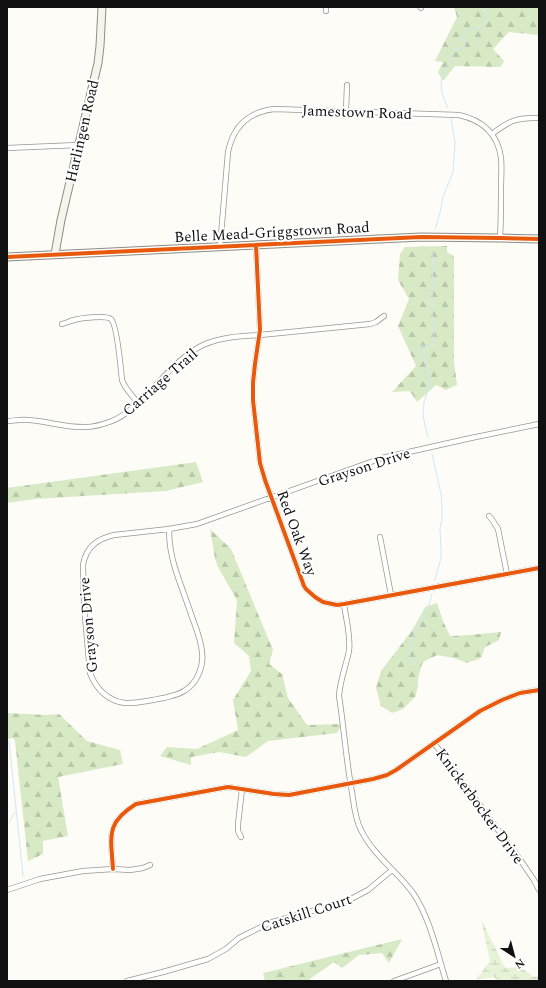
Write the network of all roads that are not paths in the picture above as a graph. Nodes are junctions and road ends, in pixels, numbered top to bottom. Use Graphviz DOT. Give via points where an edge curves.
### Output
graph roads {
  1 [pos="102,7"];
  2 [pos="347,85"];
  3 [pos="346,111"];
  4 [pos="539,118"];
  5 [pos="492,134"];
  6 [pos="78,145"];
  7 [pos="7,148"];
  8 [pos="500,238"];
  9 [pos="539,239"];
  10 [pos="256,245"];
  11 [pos="220,247"];
  12 [pos="55,254"];
  13 [pos="7,257"];
  14 [pos="384,316"];
  15 [pos="62,324"];
  16 [pos="260,335"];
  17 [pos="138,403"];
  18 [pos="7,421"];
  19 [pos="539,424"];
  20 [pos="271,497"];
  21 [pos="489,516"];
  22 [pos="170,529"];
  23 [pos="380,537"];
  24 [pos="539,568"];
  25 [pos="507,574"];
  26 [pos="391,595"];
  27 [pos="344,604"];
  28 [pos="539,690"];
  29 [pos="434,743"];
  30 [pos="350,784"];
  31 [pos="242,788"];
  32 [pos="241,837"];
  33 [pos="150,865"];
  34 [pos="113,869"];
  35 [pos="392,870"];
  36 [pos="7,890"];
  37 [pos="539,890"];
  38 [pos="440,964"];
  39 [pos="127,981"];
  40 [pos="394,981"];
  41 [pos="446,981"];
  1 -- 6 [label="street, Harlingen Road" via="98,63"];
  2 -- 3 [label="street"];
  3 -- 5 [label="street, Jamestown Road" via="459,115 477,121"];
  3 -- 11 [label="street, Jamestown Road" via="274,109 254,114 239,126 228,152"];
  4 -- 5 [label="street" via="511,121"];
  5 -- 8 [label="street, Jamestown Road" via="501,159"];
  6 -- 7 [label="street"];
  6 -- 12 [label="street, Harlingen Road"];
  8 -- 9 [label="street, Belle Mead-Griggstown Road"];
  8 -- 10 [label="street, Belle Mead-Griggstown Road" via="421,237"];
  10 -- 11 [label="street, Belle Mead-Griggstown Road"];
  10 -- 16 [label="street, Red Oak Way"];
  11 -- 12 [label="street, Belle Mead-Griggstown Road"];
  12 -- 13 [label="street, Belle Mead-Griggstown Road"];
  14 -- 16 [label="street, Carriage Trail" via="370,324"];
  15 -- 17 [label="street" via="82,318 111,319 116,332 122,380"];
  16 -- 17 [label="street, Carriage Trail" via="219,340 203,345 177,364"];
  16 -- 20 [label="street, Red Oak Way" via="253,400 260,463"];
  17 -- 18 [label="street, Carriage Trail" via="112,421 86,427 28,420"];
  19 -- 20 [label="street, Grayson Drive" via="382,458"];
  20 -- 22 [label="street, Grayson Drive" via="197,524"];
  20 -- 27 [label="street, Red Oak Way" via="306,589 323,602"];
  21 -- 25 [label="street" via="498,529"];
  22 -- 22 [label="street, Grayson Drive" via="106,536 90,548 84,561 84,605 90,673 94,683 110,699 134,703 173,696 185,691 198,675 202,652 200,639 174,567 169,541"];
  23 -- 26 [label="street"];
  24 -- 25 [label="street, Red Oak Way"];
  25 -- 26 [label="street, Red Oak Way"];
  26 -- 27 [label="street, Red Oak Way"];
  27 -- 30 [label="street" via="349,650 339,696"];
  28 -- 29 [label="street" via="520,693 490,705"];
  29 -- 30 [label="street" via="387,775"];
  29 -- 37 [label="street, Knickerbocker Drive" via="521,861"];
  30 -- 31 [label="street" via="289,795"];
  30 -- 35 [label="street" via="361,831"];
  31 -- 32 [label="street" via="238,824"];
  31 -- 34 [label="street" via="228,787 136,804 127,809 112,829"];
  33 -- 34 [label="street" via="130,870"];
  34 -- 36 [label="street" via="88,870 40,879"];
  35 -- 38 [label="street" via="421,906"];
  35 -- 39 [label="street, Catskill Court" via="351,900 269,923 239,938 208,959"];
  38 -- 40 [label="street"];
  38 -- 41 [label="street"];
}
